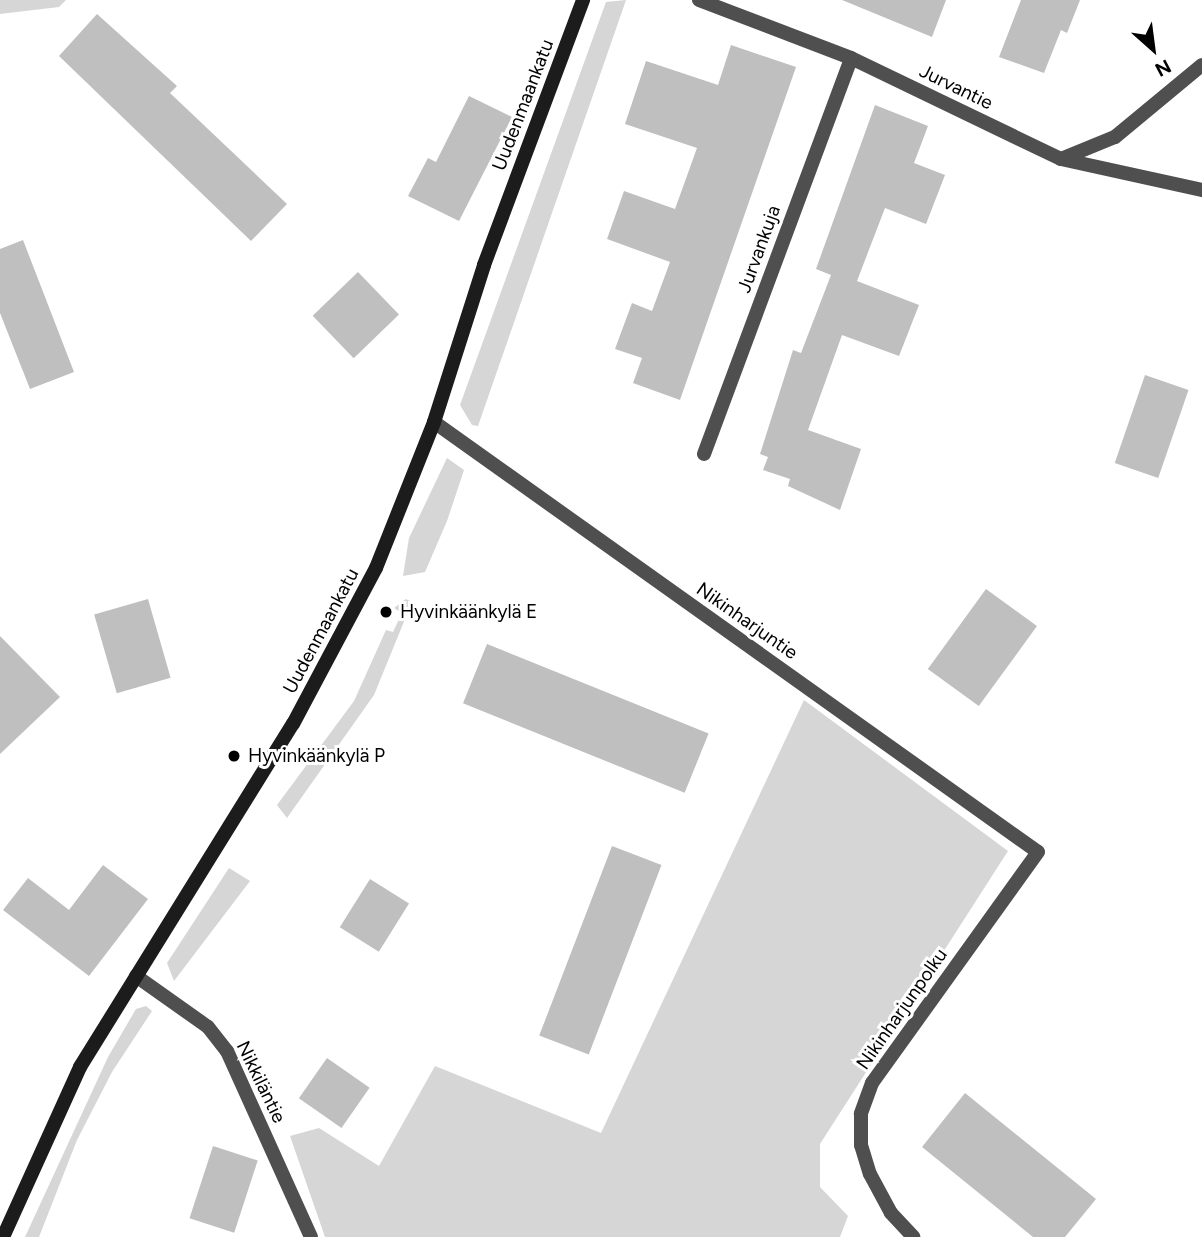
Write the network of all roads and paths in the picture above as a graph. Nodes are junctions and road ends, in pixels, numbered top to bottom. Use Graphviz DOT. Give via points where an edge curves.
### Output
graph roads {
  1 [pos="583,0"];
  2 [pos="699,0"];
  3 [pos="851,58"];
  4 [pos="1202,65"];
  5 [pos="1061,159"];
  6 [pos="1202,190"];
  7 [pos="433,422"];
  8 [pos="704,454"];
  9 [pos="1038,852"];
  10 [pos="136,976"];
  11 [pos="3,1237"];
  12 [pos="311,1237"];
  13 [pos="913,1237"];
  1 -- 7 [label="main road, Uudenmaankatu" via="484,265"];
  2 -- 3 [label="street, Jurvantie"];
  3 -- 5 [label="street, Jurvantie"];
  3 -- 8 [label="street, Jurvankuja"];
  4 -- 5 [label="street" via="1115,136"];
  5 -- 6 [label="street, Jurvantie"];
  7 -- 9 [label="street, Nikinharjuntie"];
  7 -- 10 [label="main road, Uudenmaankatu" via="376,568 338,640 293,723"];
  9 -- 13 [label="street, Nikinharjunpolku" via="872,1083 861,1114 860,1146 870,1174 891,1213"];
  10 -- 11 [label="main road, Uudenmaankatu" via="79,1067"];
  10 -- 12 [label="street, Nikkiläntie" via="208,1027 227,1051"];
}
